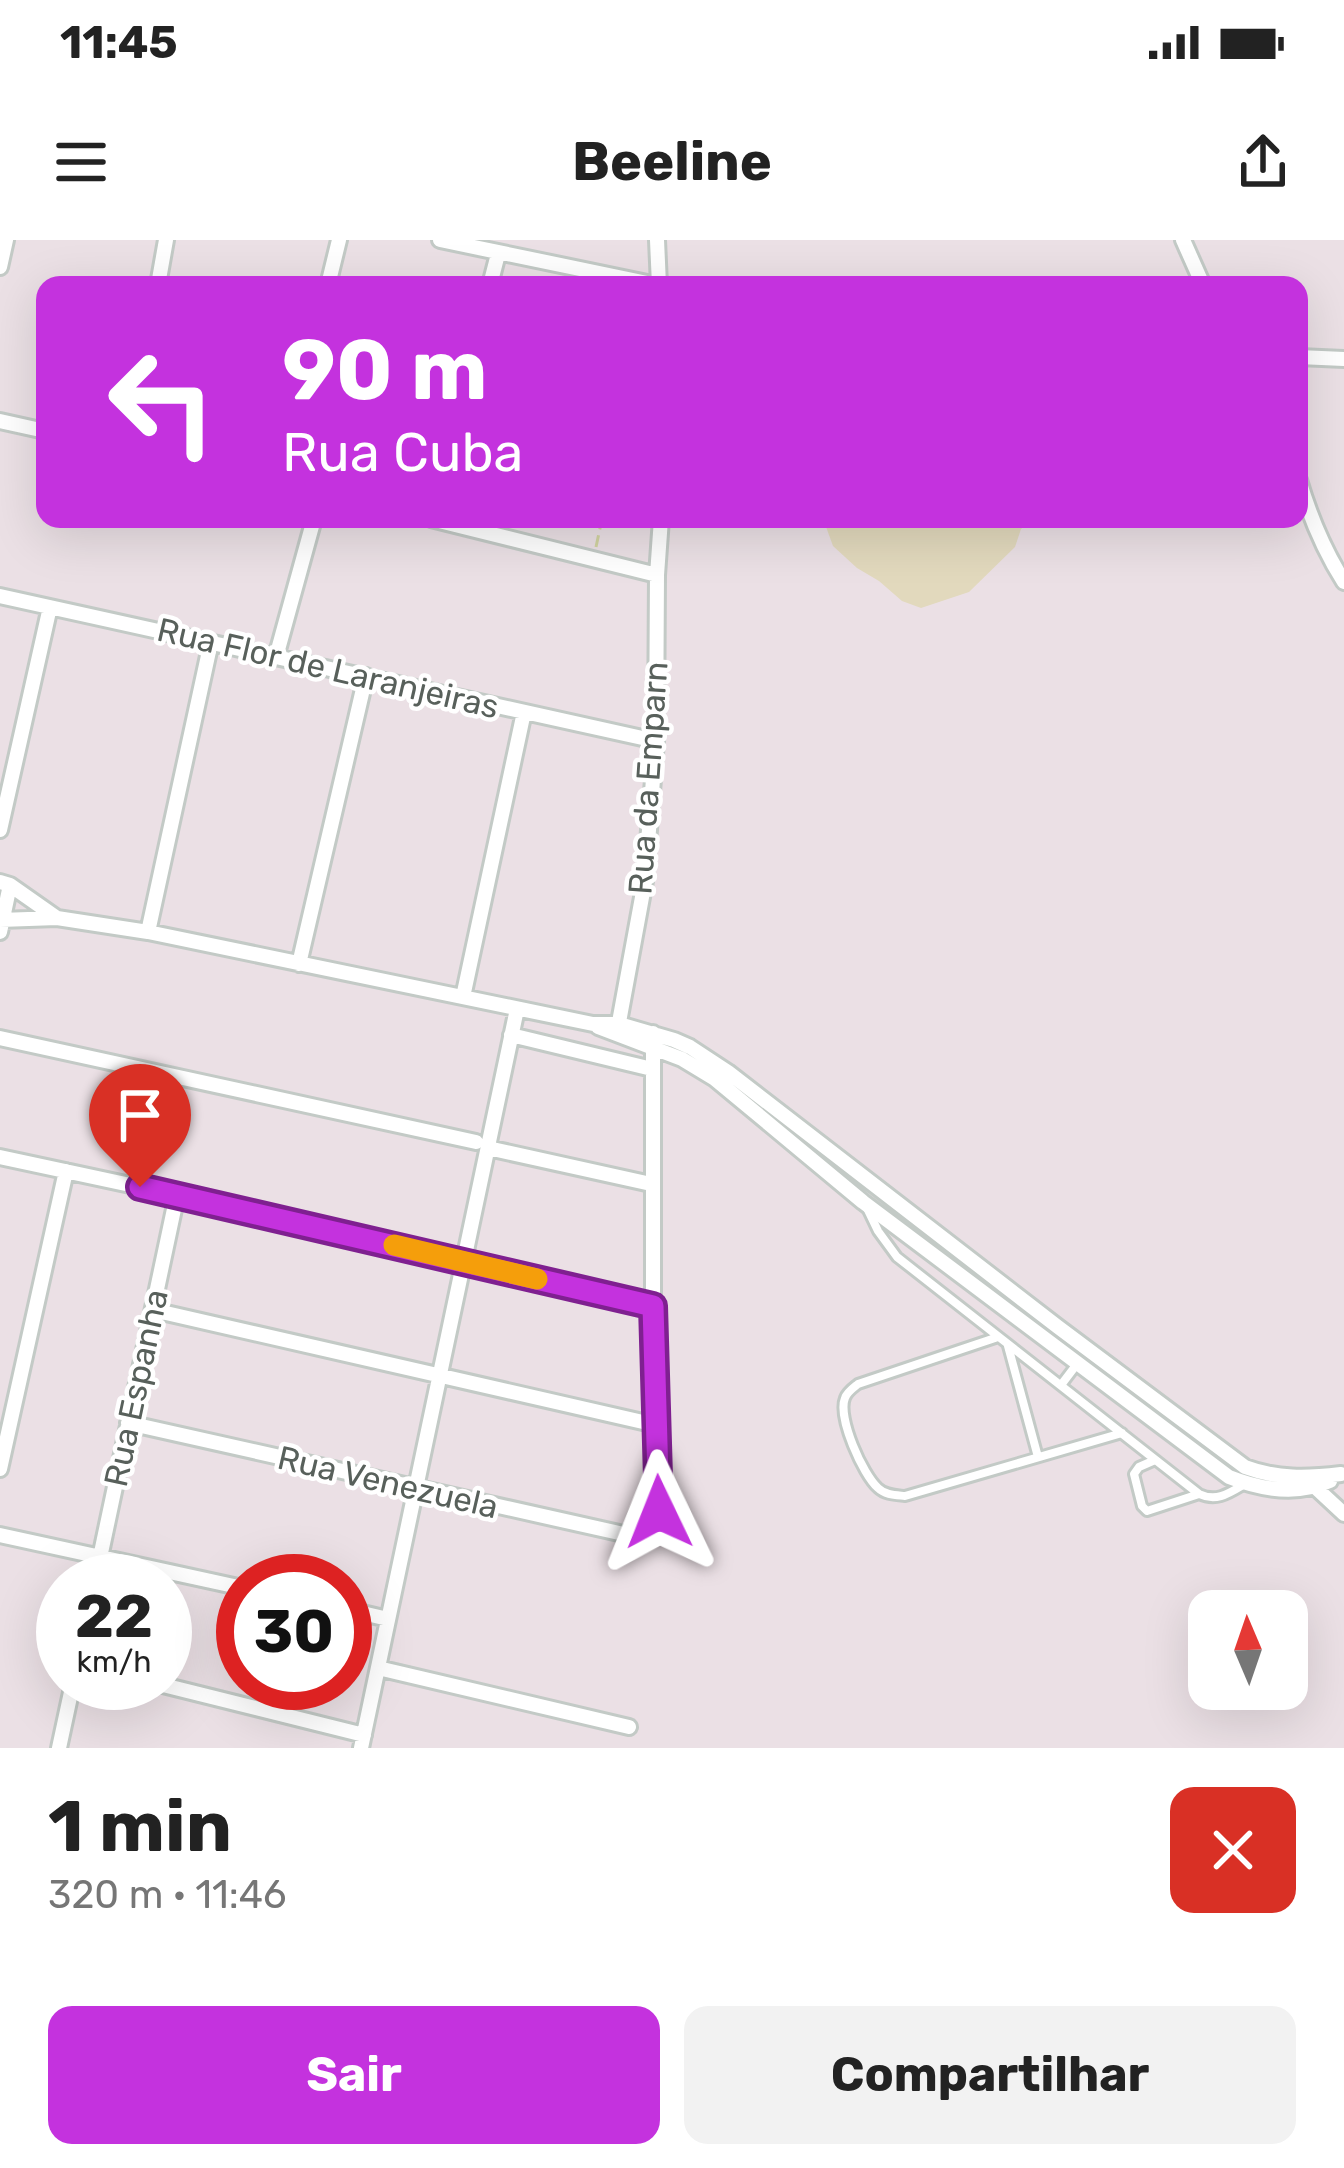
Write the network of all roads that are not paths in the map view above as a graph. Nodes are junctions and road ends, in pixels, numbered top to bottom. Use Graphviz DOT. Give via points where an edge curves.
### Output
graph roads {
  1 [pos="6,240"];
  2 [pos="166,240"];
  3 [pos="339,240"];
  4 [pos="440,240"];
  5 [pos="656,240"];
  6 [pos="1184,240"];
  7 [pos="498,254"];
  8 [pos="0,267"];
  9 [pos="160,276"];
  10 [pos="330,276"];
  11 [pos="492,276"];
  12 [pos="612,276"];
  13 [pos="658,276"];
  14 [pos="1199,276"];
  15 [pos="1308,357"];
  16 [pos="1344,359"];
  17 [pos="0,421"];
  18 [pos="36,429"];
  19 [pos="1308,511"];
  20 [pos="312,528"];
  21 [pos="467,528"];
  22 [pos="661,528"];
  23 [pos="657,575"];
  24 [pos="1344,582"];
  25 [pos="0,596"];
  26 [pos="50,607"];
  27 [pos="212,642"];
  28 [pos="276,656"];
  29 [pos="366,676"];
  30 [pos="524,712"];
  31 [pos="656,741"];
  32 [pos="0,830"];
  33 [pos="5,884"];
  34 [pos="57,917"];
  35 [pos="1,924"];
  36 [pos="148,932"];
  37 [pos="299,964"];
  38 [pos="463,997"];
  39 [pos="517,1009"];
  40 [pos="618,1030"];
  41 [pos="511,1035"];
  42 [pos="0,1038"];
  43 [pos="652,1041"];
  44 [pos="652,1069"];
  45 [pos="482,1145"];
  46 [pos="0,1157"];
  47 [pos="66,1171"];
  48 [pos="652,1184"];
  49 [pos="177,1196"];
  50 [pos="863,1202"];
  51 [pos="464,1261"];
  52 [pos="653,1306"];
  53 [pos="166,1313"];
  54 [pos="998,1337"];
  55 [pos="1008,1345"];
  56 [pos="1089,1351"];
  57 [pos="1077,1364"];
  58 [pos="440,1376"];
  59 [pos="1061,1385"];
  60 [pos="0,1390"];
  61 [pos="16,1394"];
  62 [pos="128,1423"];
  63 [pos="656,1425"];
  64 [pos="1122,1433"];
  65 [pos="1038,1457"];
  66 [pos="1157,1460"];
  67 [pos="0,1468"];
  68 [pos="1343,1474"];
  69 [pos="1245,1483"];
  70 [pos="1315,1487"];
  71 [pos="416,1488"];
  72 [pos="1199,1493"];
  73 [pos="1344,1514"];
  74 [pos="0,1535"];
  75 [pos="86,1554"];
  76 [pos="101,1554"];
  77 [pos="372,1615"];
  78 [pos="388,1618"];
  79 [pos="378,1668"];
  80 [pos="192,1693"];
  81 [pos="67,1710"];
  82 [pos="629,1727"];
  83 [pos="363,1741"];
  84 [pos="59,1748"];
  1 -- 8 [label="street"];
  2 -- 9 [label="street"];
  3 -- 10 [label="street"];
  4 -- 7 [label="street"];
  5 -- 13 [label="street"];
  6 -- 14 [label="street"];
  7 -- 11 [label="street"];
  7 -- 12 [label="street"];
  15 -- 16 [label="street"];
  17 -- 18 [label="street"];
  19 -- 24 [label="street"];
  20 -- 28 [label="street"];
  21 -- 23 [label="street"];
  22 -- 23 [label="street, Rua da Emparn"];
  23 -- 31 [label="street, Rua da Emparn"];
  25 -- 26 [label="street, Rua Flor de Laranjeiras"];
  26 -- 27 [label="street, Rua Flor de Laranjeiras"];
  26 -- 32 [label="street"];
  27 -- 28 [label="street, Rua Flor de Laranjeiras"];
  27 -- 36 [label="street"];
  28 -- 29 [label="street, Rua Flor de Laranjeiras"];
  29 -- 30 [label="street, Rua Flor de Laranjeiras"];
  29 -- 37 [label="street"];
  30 -- 31 [label="street, Rua Flor de Laranjeiras"];
  30 -- 38 [label="street"];
  31 -- 40 [label="street, Rua da Emparn" via="645,881"];
  33 -- 34 [label="street"];
  33 -- 35 [label="street"];
  34 -- 35 [label="street"];
  34 -- 36 [label="street"];
  36 -- 37 [label="street"];
  37 -- 38 [label="street"];
  38 -- 39 [label="street"];
  39 -- 40 [label="street"];
  39 -- 41 [label="street"];
  40 -- 43 [label="street"];
  41 -- 44 [label="street"];
  41 -- 45 [label="street"];
  42 -- 45 [label="street"];
  43 -- 44 [label="street"];
  43 -- 50 [label="street" via="715,1079"];
  43 -- 56 [label="street" via="690,1047 728,1072"];
  44 -- 48 [label="street"];
  45 -- 48 [label="street"];
  45 -- 51 [label="street"];
  46 -- 47 [label="street"];
  47 -- 49 [label="street"];
  47 -- 61 [label="street"];
  48 -- 52 [label="street"];
  49 -- 51 [label="street"];
  49 -- 62 [label="street, Rua Espanha"];
  50 -- 54 [label="lane" via="898,1257"];
  50 -- 57 [label="street"];
  51 -- 52 [label="street"];
  51 -- 58 [label="street"];
  52 -- 63 [label="street"];
  53 -- 58 [label="street"];
  54 -- 55 [label="lane"];
  54 -- 65 [label="lane" via="858,1384 843,1403 849,1435 876,1487 889,1495"];
  55 -- 59 [label="lane"];
  55 -- 65 [label="lane"];
  56 -- 57 [label="street"];
  56 -- 68 [label="street" via="1245,1467 1302,1478"];
  57 -- 59 [label="lane"];
  57 -- 69 [label="street"];
  58 -- 63 [label="street"];
  58 -- 71 [label="street"];
  59 -- 64 [label="lane"];
  60 -- 61 [label="street"];
  61 -- 67 [label="street"];
  62 -- 71 [label="street, Rua Venezuela"];
  62 -- 76 [label="street, Rua Espanha"];
  63 -- 71 [label="street, Rua Venezuela" via="659,1512 648,1532 628,1535"];
  64 -- 65 [label="lane"];
  64 -- 66 [label="lane"];
  66 -- 72 [label="lane"];
  66 -- 72 [label="lane" via="1135,1474 1147,1511"];
  68 -- 70 [label="street"];
  69 -- 70 [label="street"];
  69 -- 72 [label="lane" via="1225,1496"];
  70 -- 73 [label="street"];
  71 -- 78 [label="street"];
  74 -- 75 [label="street"];
  77 -- 78 [label="street"];
  78 -- 79 [label="street"];
  79 -- 82 [label="street"];
  79 -- 83 [label="street"];
  80 -- 83 [label="street"];
  81 -- 84 [label="street"];
}
